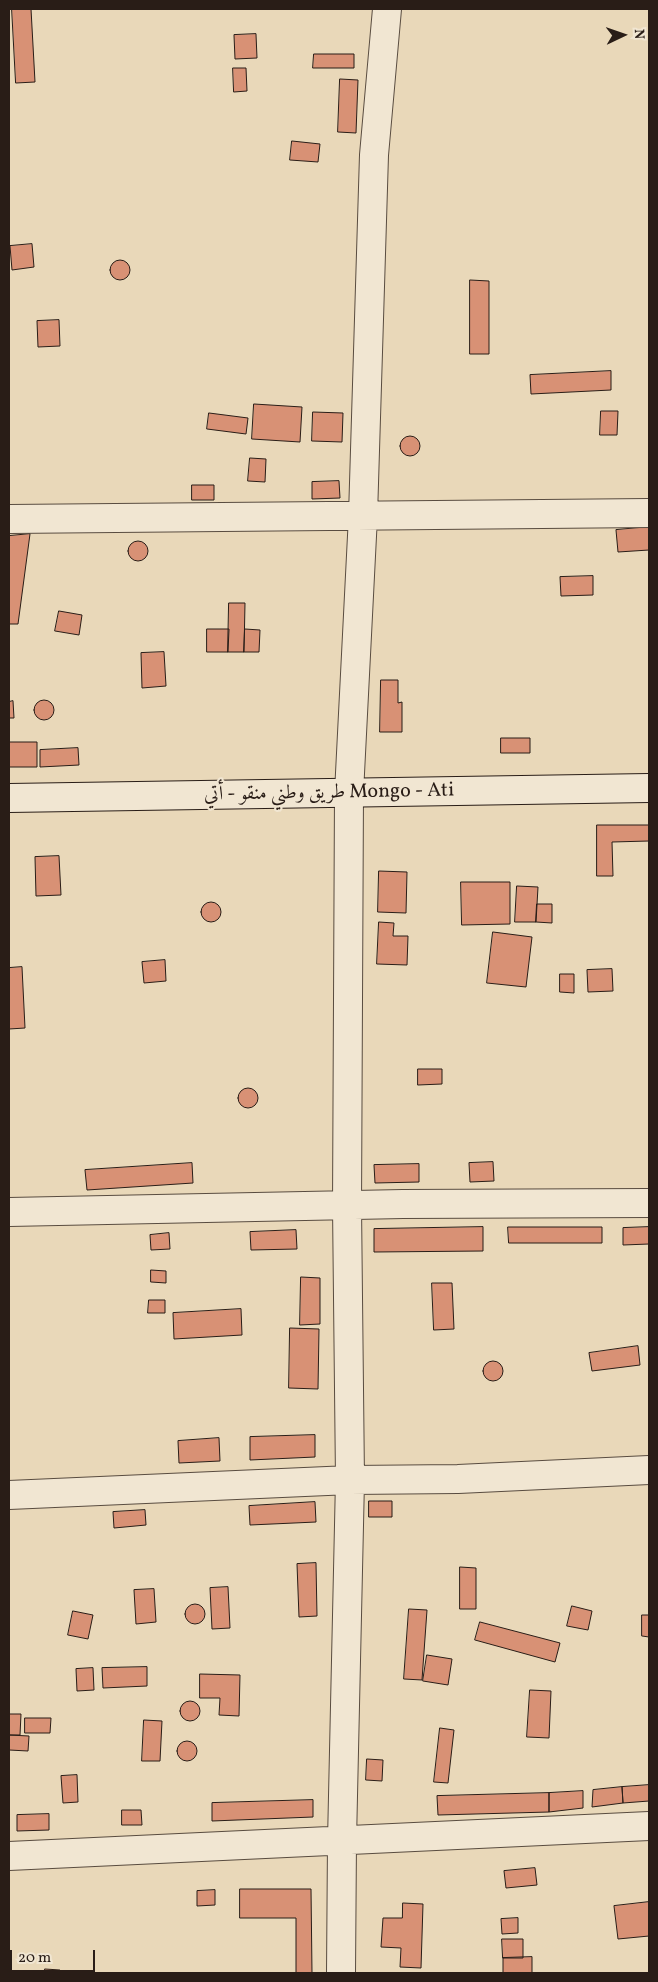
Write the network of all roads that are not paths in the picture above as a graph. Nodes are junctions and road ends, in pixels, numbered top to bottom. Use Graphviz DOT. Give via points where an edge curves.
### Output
graph roads {
  1 [pos="387,9"];
  2 [pos="649,513"];
  3 [pos="363,516"];
  4 [pos="9,519"];
  5 [pos="649,788"];
  6 [pos="349,794"];
  7 [pos="9,798"];
  8 [pos="649,1203"];
  9 [pos="347,1206"];
  10 [pos="9,1212"];
  11 [pos="649,1470"];
  12 [pos="350,1480"];
  13 [pos="9,1496"];
  14 [pos="649,1826"];
  15 [pos="342,1841"];
  16 [pos="9,1856"];
  17 [pos="341,1973"];
  1 -- 3 [label="street" via="374,155"];
  2 -- 3 [label="street"];
  3 -- 4 [label="street"];
  3 -- 6 [label="street"];
  5 -- 6 [label="street, طريق وطني منقو - أتي Mongo - Ati"];
  6 -- 7 [label="street, طريق وطني منقو - أتي Mongo - Ati"];
  6 -- 9 [label="street"];
  8 -- 9 [label="street"];
  9 -- 10 [label="street"];
  9 -- 12 [label="street"];
  11 -- 12 [label="street" via="458,1479"];
  12 -- 13 [label="street"];
  12 -- 15 [label="street"];
  14 -- 15 [label="street"];
  15 -- 16 [label="street"];
  15 -- 17 [label="street"];
}
